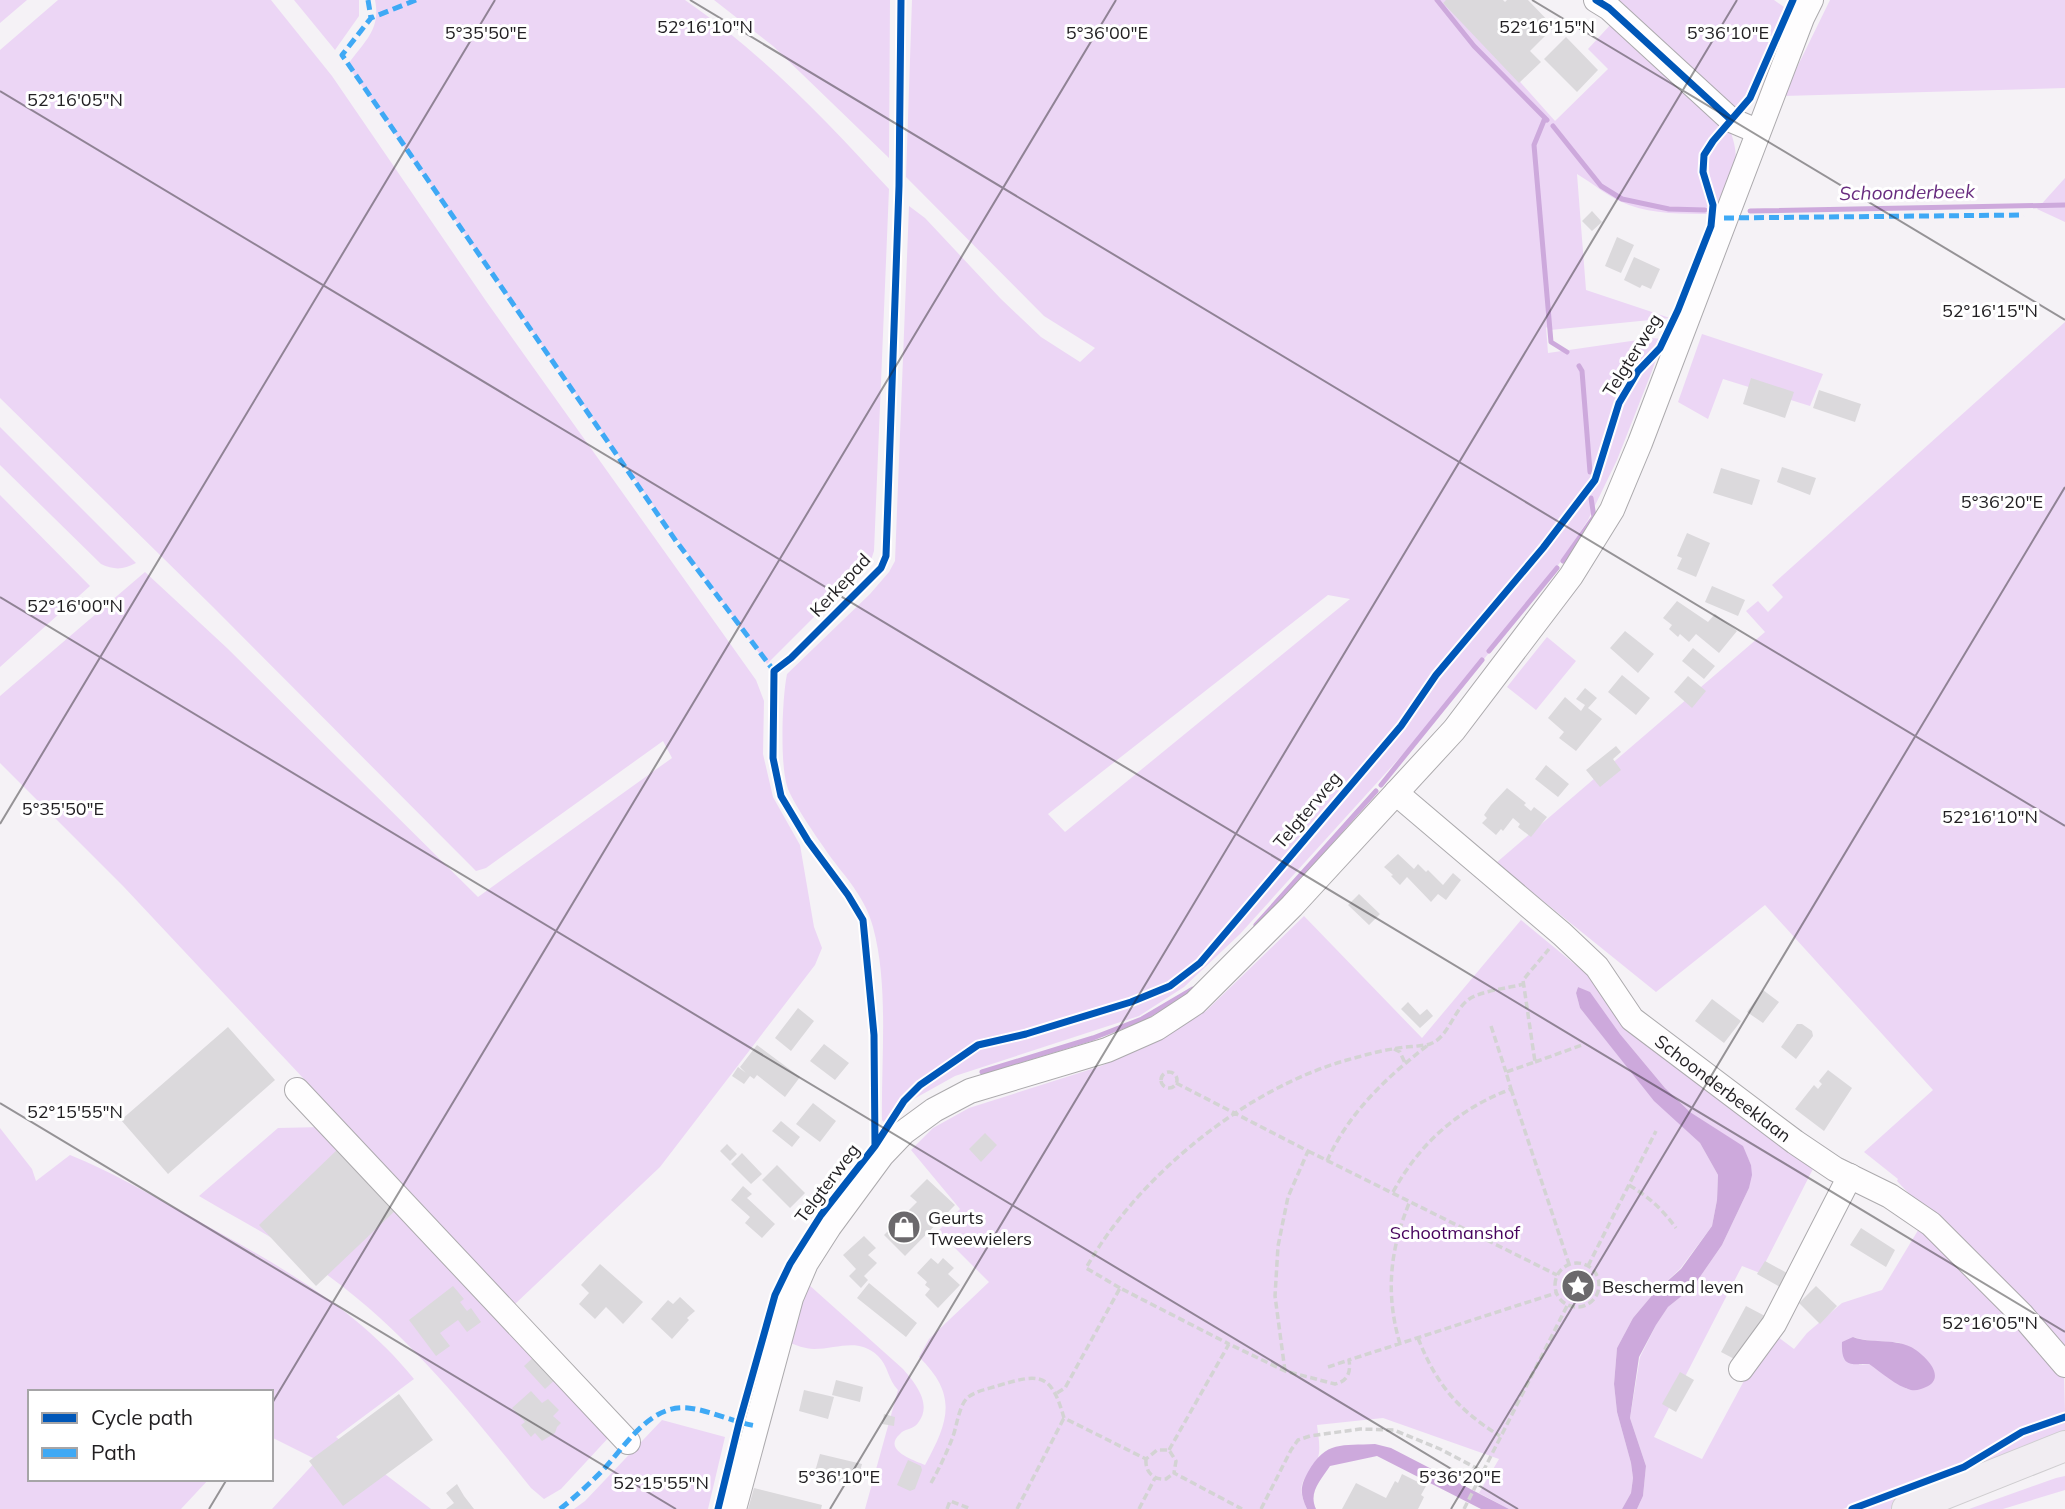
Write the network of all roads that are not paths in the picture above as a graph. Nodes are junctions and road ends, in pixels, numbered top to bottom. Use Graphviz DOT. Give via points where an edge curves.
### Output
graph roads {
  1 [pos="1596,0"];
  2 [pos="1811,0"];
  3 [pos="1757,131"];
  4 [pos="1396,793"];
  5 [pos="297,1090"];
  6 [pos="1850,1177"];
  7 [pos="2065,1365"];
  8 [pos="1741,1369"];
  9 [pos="628,1442"];
  10 [pos="2065,1446"];
  11 [pos="2065,1467"];
  12 [pos="734,1509"];
  13 [pos="1907,1509"];
  14 [pos="1948,1509"];
  1 -- 3 [label="street" via="1731,120"];
  2 -- 3 [label="street, Telgterweg"];
  3 -- 4 [label="street, Telgterweg" via="1612,510 1571,576 1454,730"];
  4 -- 6 [label="street, Schoonderbeeklaan" via="1597,967 1632,1019 1795,1142"];
  4 -- 12 [label="street, Telgterweg" via="1195,1003 1157,1028 1107,1050 970,1091 924,1117 882,1155 806,1263 792,1298"];
  5 -- 9 [label="street"];
  6 -- 7 [label="street, Schoonderbeeklaan" via="1890,1196 1931,1224"];
  6 -- 8 [label="street" via="1774,1324"];
  10 -- 13 [label="main road"];
  11 -- 14 [label="main road"];
}
